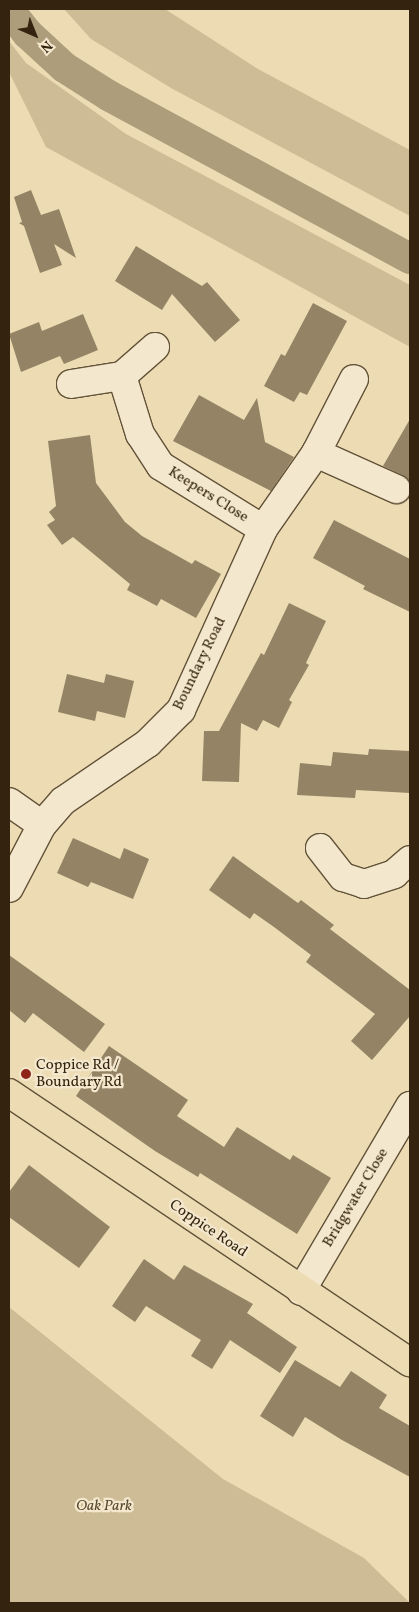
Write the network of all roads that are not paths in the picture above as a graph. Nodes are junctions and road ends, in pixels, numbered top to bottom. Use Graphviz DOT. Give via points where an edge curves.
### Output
graph roads {
  1 [pos="155,347"];
  2 [pos="122,376"];
  3 [pos="354,379"];
  4 [pos="71,384"];
  5 [pos="316,453"];
  6 [pos="396,489"];
  7 [pos="264,529"];
  8 [pos="9,802"];
  9 [pos="42,824"];
  10 [pos="320,848"];
  11 [pos="410,860"];
  12 [pos="9,888"];
  13 [pos="9,1093"];
  14 [pos="410,1106"];
  15 [pos="301,1291"];
  16 [pos="410,1362"];
  1 -- 2 [label="street"];
  2 -- 4 [label="street"];
  2 -- 7 [label="street, Keepers Close" via="140,434 161,466"];
  3 -- 5 [label="street, Boundary Road"];
  5 -- 6 [label="street"];
  5 -- 7 [label="street, Boundary Road"];
  7 -- 9 [label="street, Boundary Road" via="181,710 148,743 63,801"];
  8 -- 9 [label="street"];
  9 -- 12 [label="street, Boundary Road"];
  10 -- 11 [label="street" via="344,877 364,884 394,874"];
  13 -- 15 [label="main road, Coppice Road"];
  14 -- 15 [label="street, Bridgwater Close"];
  15 -- 16 [label="main road, Coppice Road"];
}
